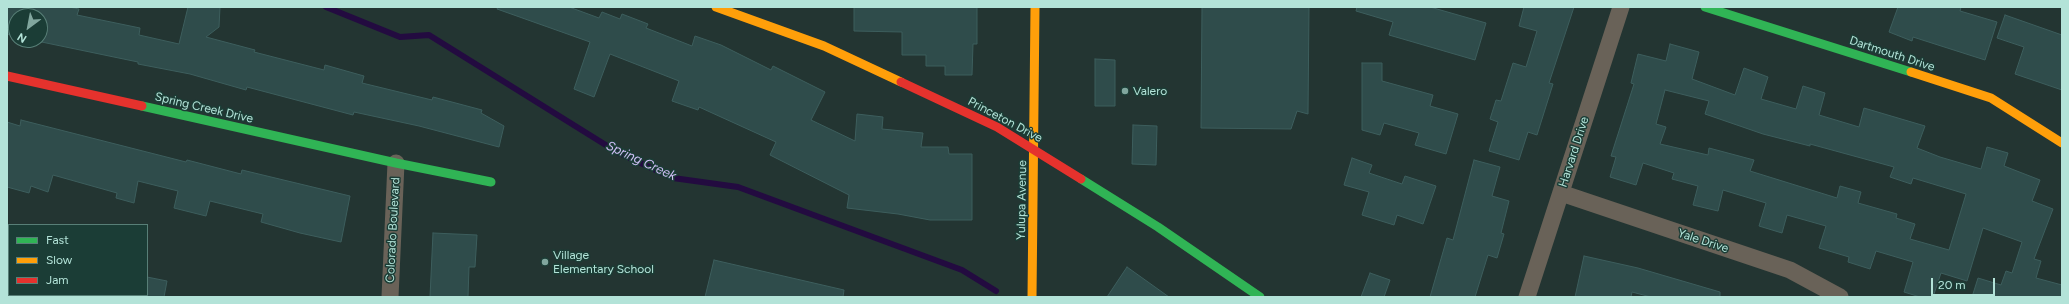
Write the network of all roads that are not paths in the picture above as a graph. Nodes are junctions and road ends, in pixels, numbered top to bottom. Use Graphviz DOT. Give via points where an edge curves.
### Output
graph roads {
  1 [pos="717,7"];
  2 [pos="1035,7"];
  3 [pos="1620,7"];
  4 [pos="1706,7"];
  5 [pos="7,76"];
  6 [pos="2062,143"];
  7 [pos="1034,149"];
  8 [pos="396,163"];
  9 [pos="491,182"];
  10 [pos="1561,193"];
  11 [pos="390,297"];
  12 [pos="1032,297"];
  13 [pos="1260,297"];
  14 [pos="1527,297"];
  15 [pos="1840,297"];
  1 -- 7 [label="street, Princeton Drive" via="824,46 997,127"];
  2 -- 7 [label="street, Yulupa Avenue"];
  3 -- 10 [label="street, Harvard Drive"];
  4 -- 6 [label="street, Dartmouth Drive" via="1990,98"];
  5 -- 8 [label="street, Spring Creek Drive"];
  7 -- 12 [label="street, Yulupa Avenue"];
  7 -- 13 [label="street, Princeton Drive" via="1158,227"];
  8 -- 9 [label="street, Spring Creek Drive"];
  8 -- 11 [label="street, Colorado Boulevard"];
  10 -- 14 [label="street, Harvard Drive"];
  10 -- 15 [label="street, Yale Drive" via="1790,270"];
}
